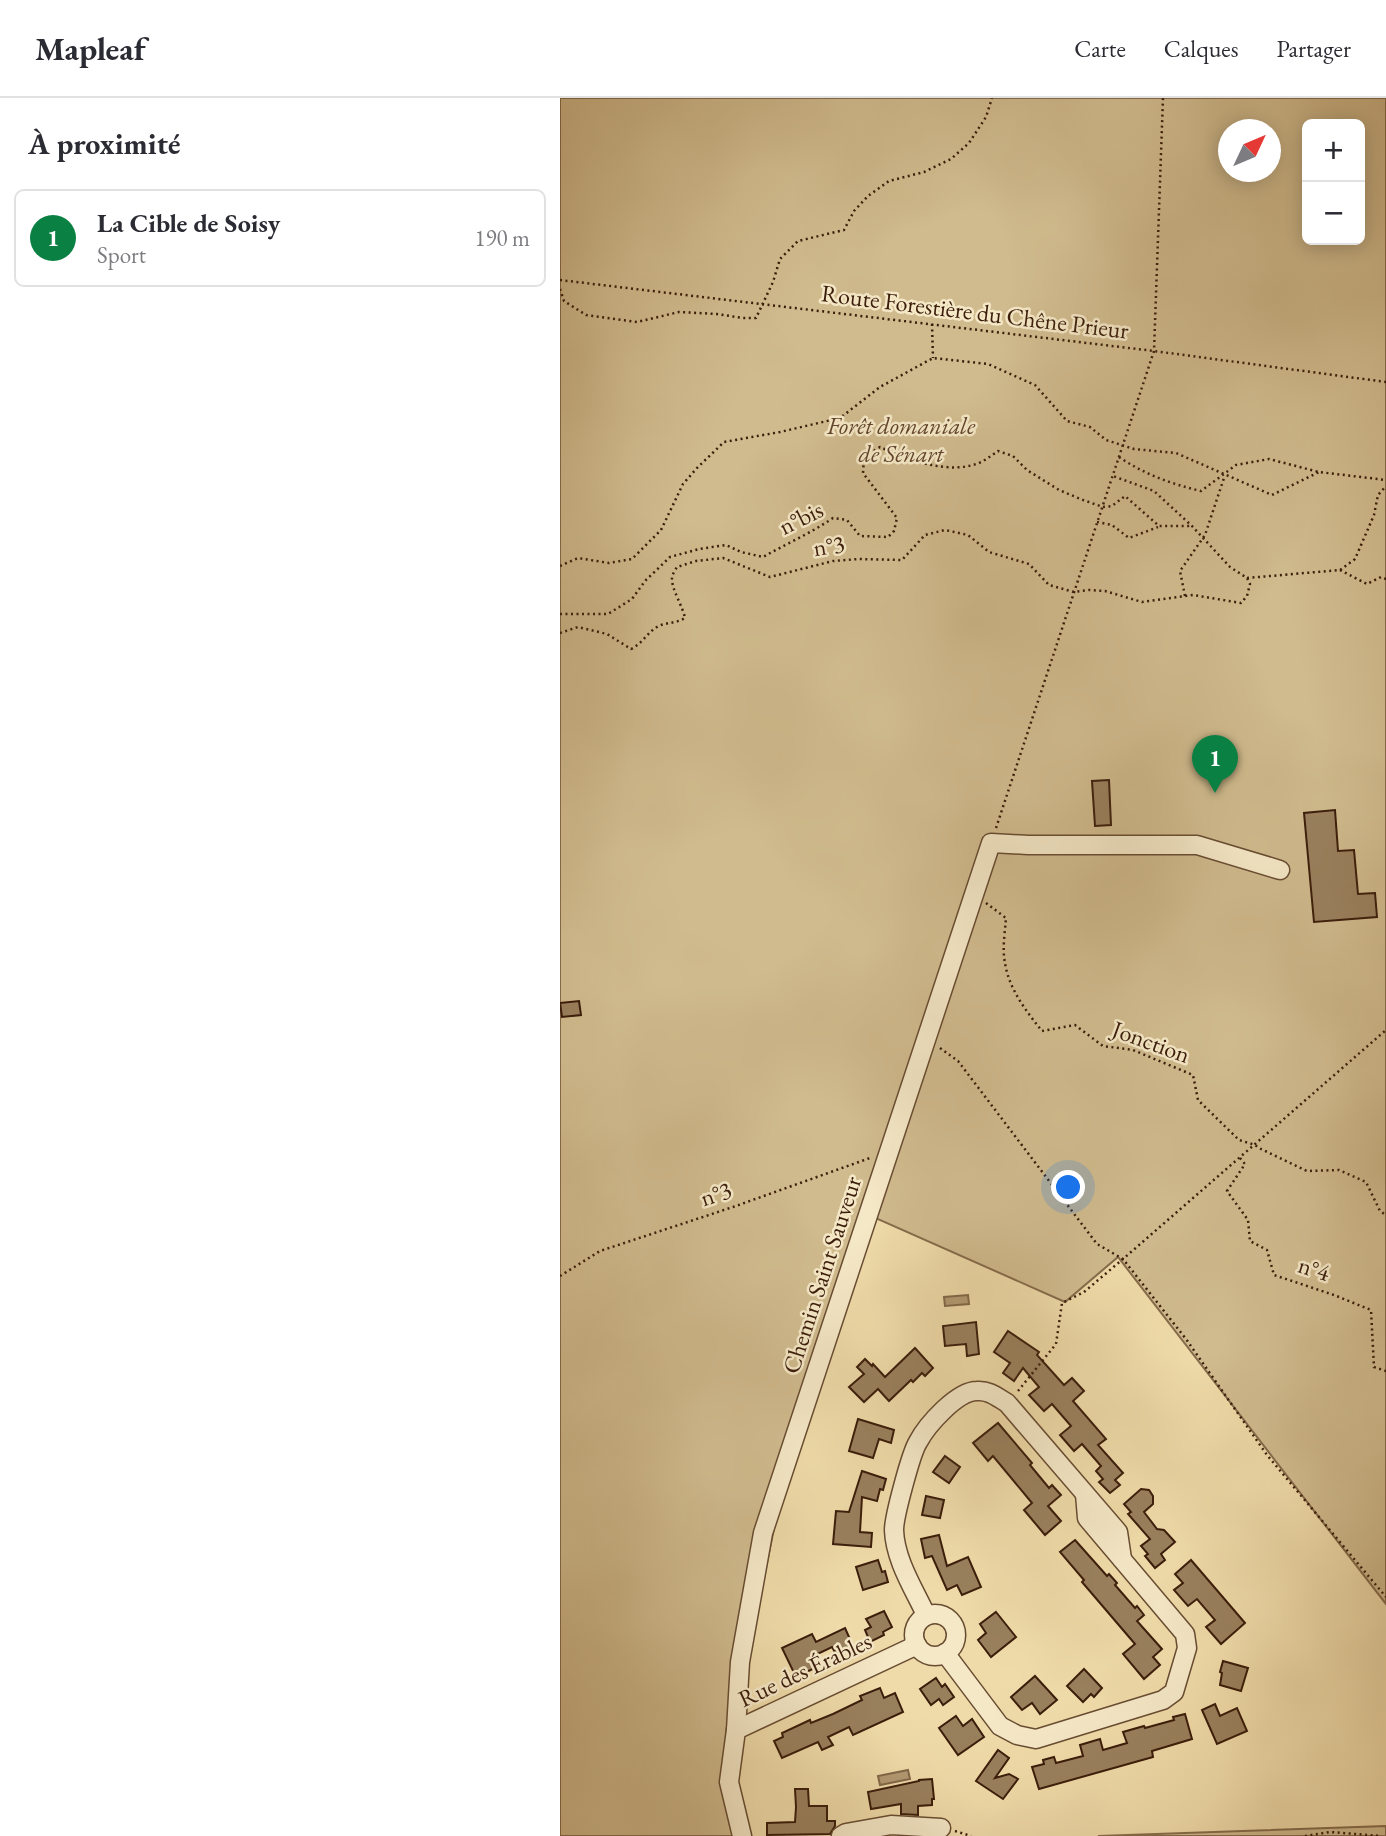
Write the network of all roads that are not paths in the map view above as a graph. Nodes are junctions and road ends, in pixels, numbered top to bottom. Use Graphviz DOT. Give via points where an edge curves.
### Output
graph roads {
  1 [pos="1280,870"];
  2 [pos="926,1615"];
  3 [pos="917,1645"];
  4 [pos="945,1653"];
  5 [pos="736,1730"];
  6 [pos="941,1829"];
  7 [pos="742,1836"];
  8 [pos="841,1836"];
  1 -- 5 [label="street, Chemin Saint Sauveur" via="1197,845 991,843 763,1533 740,1662"];
  2 -- 3 [label="street" via="915,1629"];
  2 -- 4 [label="street" via="941,1615 954,1625 955,1641"];
  2 -- 4 [label="street" via="898,1554 894,1527 916,1445 928,1425 965,1393 990,1392 1007,1403 1118,1532 1122,1559 1185,1634 1187,1648 1174,1692 1163,1700 1035,1739 1000,1726"];
  3 -- 4 [label="street" via="930,1655"];
  3 -- 5 [label="street, Rue des Érables"];
  5 -- 7 [label="street, Rue des Érables" via="729,1782"];
  6 -- 8 [label="street" via="891,1825"];
}
